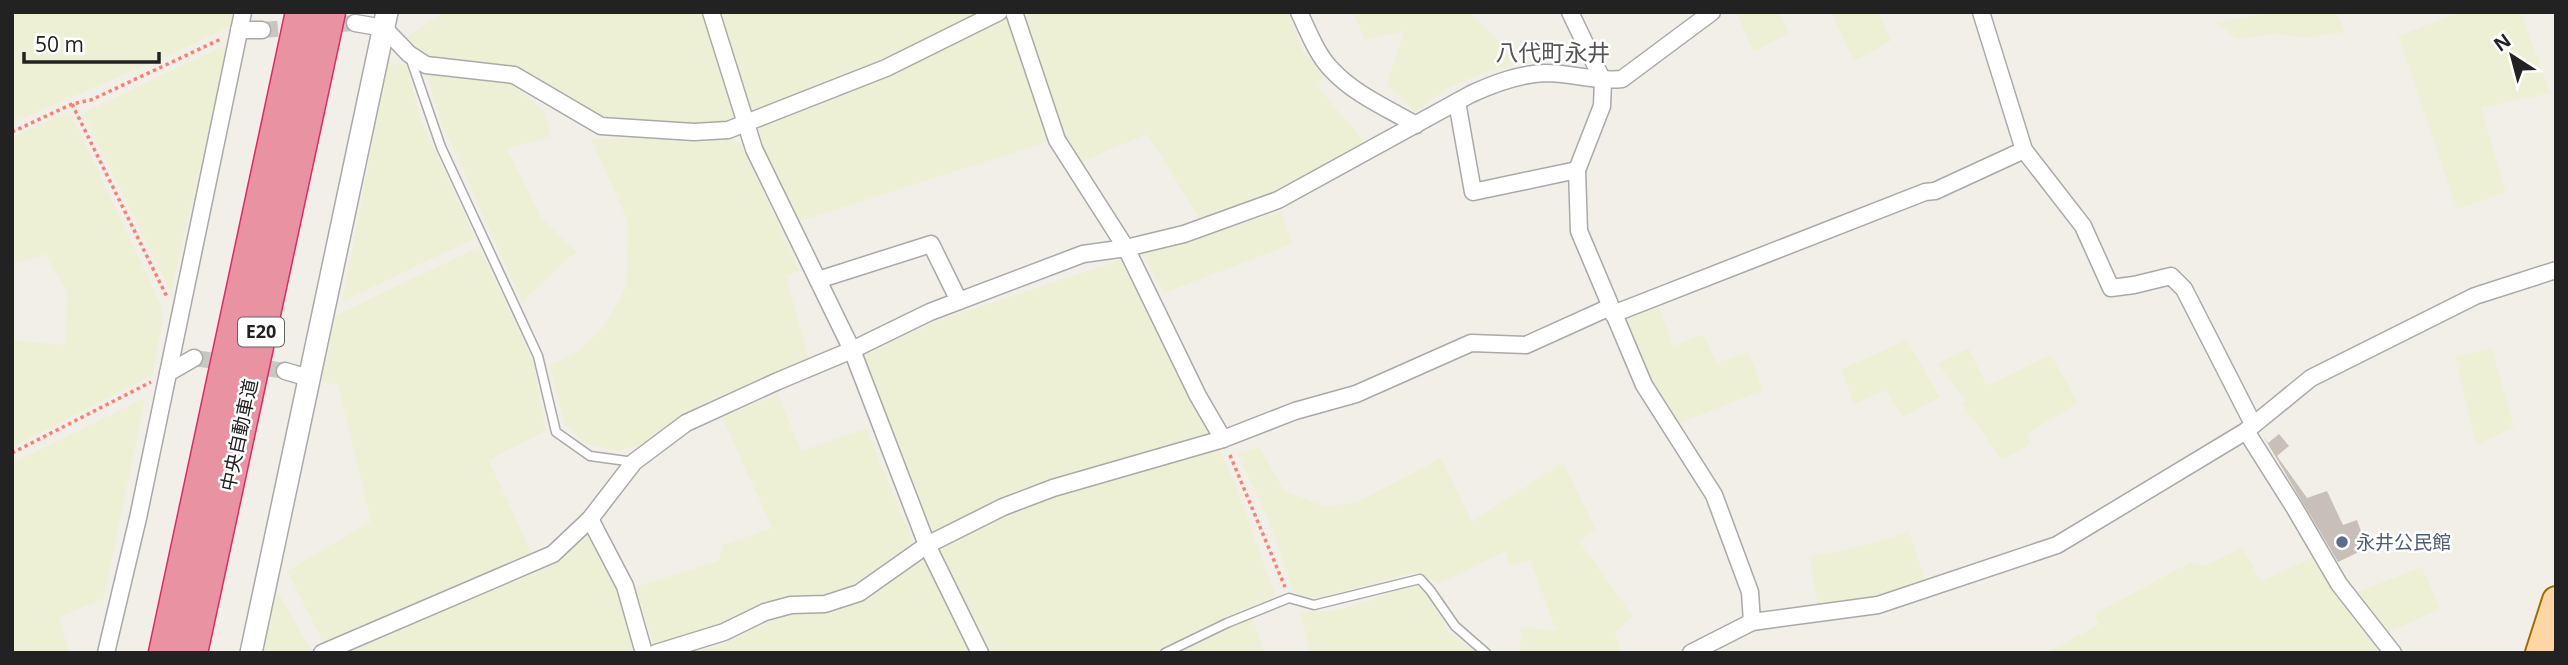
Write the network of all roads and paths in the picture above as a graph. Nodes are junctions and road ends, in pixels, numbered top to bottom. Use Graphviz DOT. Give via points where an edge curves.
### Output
graph roads {
  1 [pos="243,12"];
  2 [pos="301,12"];
  3 [pos="711,12"];
  4 [pos="999,12"];
  5 [pos="1014,12"];
  6 [pos="1299,12"];
  7 [pos="1570,12"];
  8 [pos="1712,12"];
  9 [pos="1981,12"];
  10 [pos="343,18"];
  11 [pos="386,20"];
  12 [pos="239,30"];
  13 [pos="262,30"];
  14 [pos="409,54"];
  15 [pos="1603,81"];
  16 [pos="1457,102"];
  17 [pos="72,104"];
  18 [pos="744,122"];
  19 [pos="1416,125"];
  20 [pos="12,132"];
  21 [pos="2024,149"];
  22 [pos="1577,170"];
  23 [pos="1126,248"];
  24 [pos="2556,270"];
  25 [pos="818,280"];
  26 [pos="959,301"];
  27 [pos="1612,310"];
  28 [pos="179,320"];
  29 [pos="852,350"];
  30 [pos="194,358"];
  31 [pos="285,371"];
  32 [pos="168,373"];
  33 [pos="309,378"];
  34 [pos="2250,428"];
  35 [pos="1223,439"];
  36 [pos="12,453"];
  37 [pos="634,462"];
  38 [pos="590,519"];
  39 [pos="927,545"];
  40 [pos="1289,598"];
  41 [pos="2553,616"];
  42 [pos="1752,622"];
  43 [pos="324,652"];
  44 [pos="106,653"];
  45 [pos="164,653"];
  46 [pos="192,653"];
  47 [pos="251,653"];
  48 [pos="644,653"];
  49 [pos="656,653"];
  50 [pos="980,653"];
  51 [pos="1166,653"];
  52 [pos="1486,653"];
  53 [pos="1691,653"];
  54 [pos="2393,653"];
  55 [pos="2539,653"];
  1 -- 12 [label="street"];
  2 -- 45 [label="highway, 中央自動車道 / E20"];
  3 -- 18 [label="street"];
  4 -- 18 [label="street" via="886,68"];
  5 -- 23 [label="street" via="1057,140"];
  6 -- 19 [label="street" via="1332,70"];
  7 -- 15 [label="street"];
  8 -- 15 [label="street" via="1622,79"];
  9 -- 21 [label="street"];
  10 -- 11 [label="street"];
  10 -- 46 [label="highway, 中央自動車道 / E20"];
  11 -- 14 [label="street"];
  11 -- 33 [label="street"];
  12 -- 13 [label="street"];
  12 -- 17 [label="path" via="91,100"];
  12 -- 28 [label="street"];
  14 -- 18 [label="street" via="426,65 514,75 601,126 694,132 728,130"];
  14 -- 37 [label="lane" via="441,147 538,356 556,432 590,456"];
  15 -- 16 [label="street" via="1545,73 1503,80"];
  15 -- 22 [label="street" via="1602,106"];
  16 -- 19 [label="street"];
  16 -- 22 [label="street" via="1473,192"];
  17 -- 20 [label="path"];
  17 -- 28 [label="path"];
  18 -- 25 [label="street"];
  19 -- 23 [label="street" via="1278,200 1184,234"];
  21 -- 27 [label="street" via="1935,191"];
  21 -- 34 [label="street" via="2083,226 2111,288 2171,276 2184,289"];
  22 -- 27 [label="street" via="1579,231"];
  23 -- 26 [label="street" via="1083,254"];
  23 -- 35 [label="street"];
  24 -- 34 [label="street" via="2475,296 2311,378"];
  25 -- 26 [label="street" via="931,244"];
  25 -- 29 [label="street"];
  26 -- 29 [label="street"];
  27 -- 35 [label="street" via="1526,345 1471,343 1356,394"];
  27 -- 42 [label="street" via="1644,385 1714,495 1750,592"];
  28 -- 32 [label="street"];
  29 -- 37 [label="street" via="686,423"];
  29 -- 39 [label="street"];
  30 -- 32 [label="street"];
  31 -- 33 [label="street"];
  32 -- 36 [label="path"];
  32 -- 44 [label="street"];
  33 -- 47 [label="street"];
  34 -- 42 [label="street" via="2057,545 1878,605"];
  34 -- 54 [label="street" via="2339,584"];
  35 -- 39 [label="street" via="1054,488 1003,507"];
  35 -- 40 [label="path"];
  37 -- 38 [label="street"];
  38 -- 43 [label="street" via="553,554"];
  38 -- 48 [label="street" via="625,586"];
  39 -- 49 [label="street" via="859,593 825,604 791,604"];
  39 -- 50 [label="street"];
  40 -- 51 [label="lane"];
  40 -- 52 [label="lane" via="1314,606 1419,579 1454,626"];
  41 -- 55 [label="main road"];
  42 -- 53 [label="street"];
}
